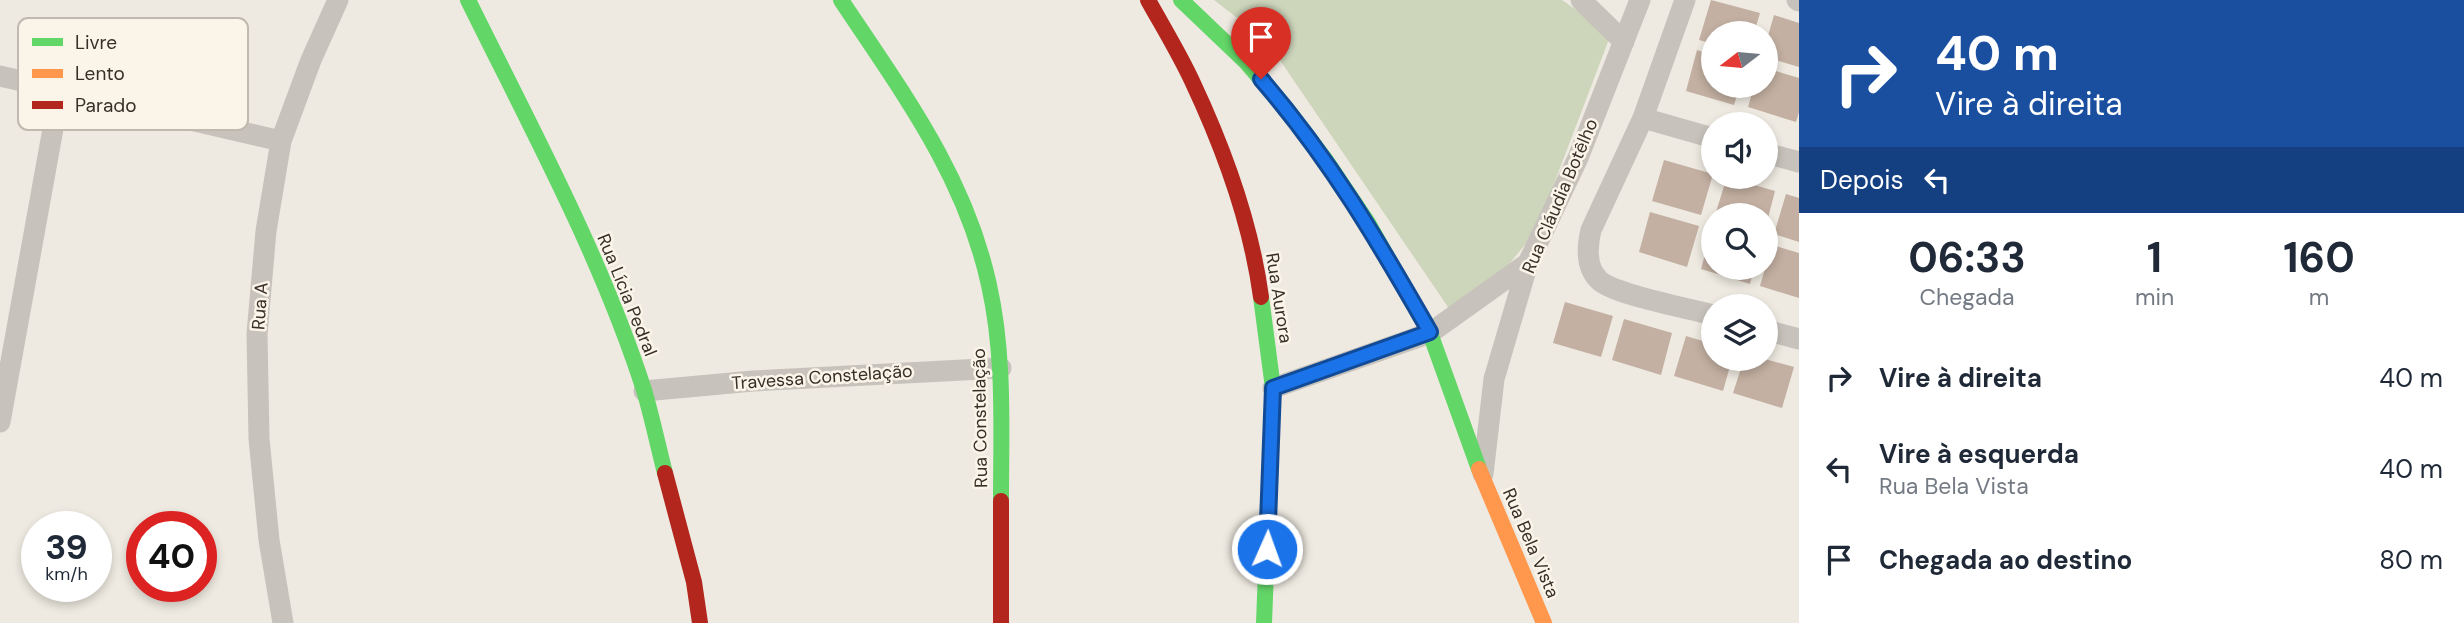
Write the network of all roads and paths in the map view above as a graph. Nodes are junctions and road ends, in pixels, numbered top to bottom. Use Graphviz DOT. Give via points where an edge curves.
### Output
graph roads {
  1 [pos="338,0"];
  2 [pos="468,0"];
  3 [pos="841,0"];
  4 [pos="1148,0"];
  5 [pos="1181,0"];
  6 [pos="1581,0"];
  7 [pos="1640,0"];
  8 [pos="1685,0"];
  9 [pos="1624,42"];
  10 [pos="0,76"];
  11 [pos="18,80"];
  12 [pos="1643,118"];
  13 [pos="53,130"];
  14 [pos="233,130"];
  15 [pos="1701,135"];
  16 [pos="281,141"];
  17 [pos="1778,156"];
  18 [pos="1799,162"];
  19 [pos="1528,263"];
  20 [pos="1701,312"];
  21 [pos="1430,332"];
  22 [pos="1778,334"];
  23 [pos="1799,340"];
  24 [pos="1002,368"];
  25 [pos="1273,388"];
  26 [pos="644,391"];
  27 [pos="0,422"];
  28 [pos="1483,479"];
  29 [pos="284,623"];
  30 [pos="699,623"];
  31 [pos="1001,623"];
  32 [pos="1264,623"];
  33 [pos="1544,623"];
  1 -- 16 [label="street, Rua A"];
  2 -- 26 [label="street, Rua Lícia Pedral" via="573,212"];
  3 -- 24 [label="street, Rua Constelação" via="931,136 960,193 990,287"];
  4 -- 25 [label="street, Rua Aurora" via="1192,80 1242,209 1258,275"];
  5 -- 21 [label="street" via="1246,62 1325,159 1368,223"];
  6 -- 9 [label="street"];
  7 -- 9 [label="street, Rua Cláudia Botêlho"];
  8 -- 12 [label="street"];
  9 -- 19 [label="street, Rua Cláudia Botêlho" via="1578,158"];
  10 -- 11 [label="street"];
  12 -- 15 [label="street"];
  12 -- 20 [label="street" via="1591,230 1588,257 1599,280 1617,290"];
  13 -- 27 [label="street"];
  14 -- 16 [label="street"];
  16 -- 29 [label="street, Rua A" via="265,231 257,334 259,439 269,540"];
  17 -- 18 [label="street"];
  19 -- 21 [label="street"];
  19 -- 28 [label="street, Rua Cláudia Botêlho" via="1494,379"];
  21 -- 25 [label="street"];
  21 -- 28 [label="street, Rua Bela Vista"];
  22 -- 23 [label="street"];
  24 -- 26 [label="street, Travessa Constelação"];
  24 -- 31 [label="street, Rua Constelação"];
  25 -- 32 [label="street, Rua Aurora"];
  26 -- 30 [label="street, Rua Lícia Pedral" via="694,582"];
  28 -- 33 [label="street, Rua Bela Vista"];
}
